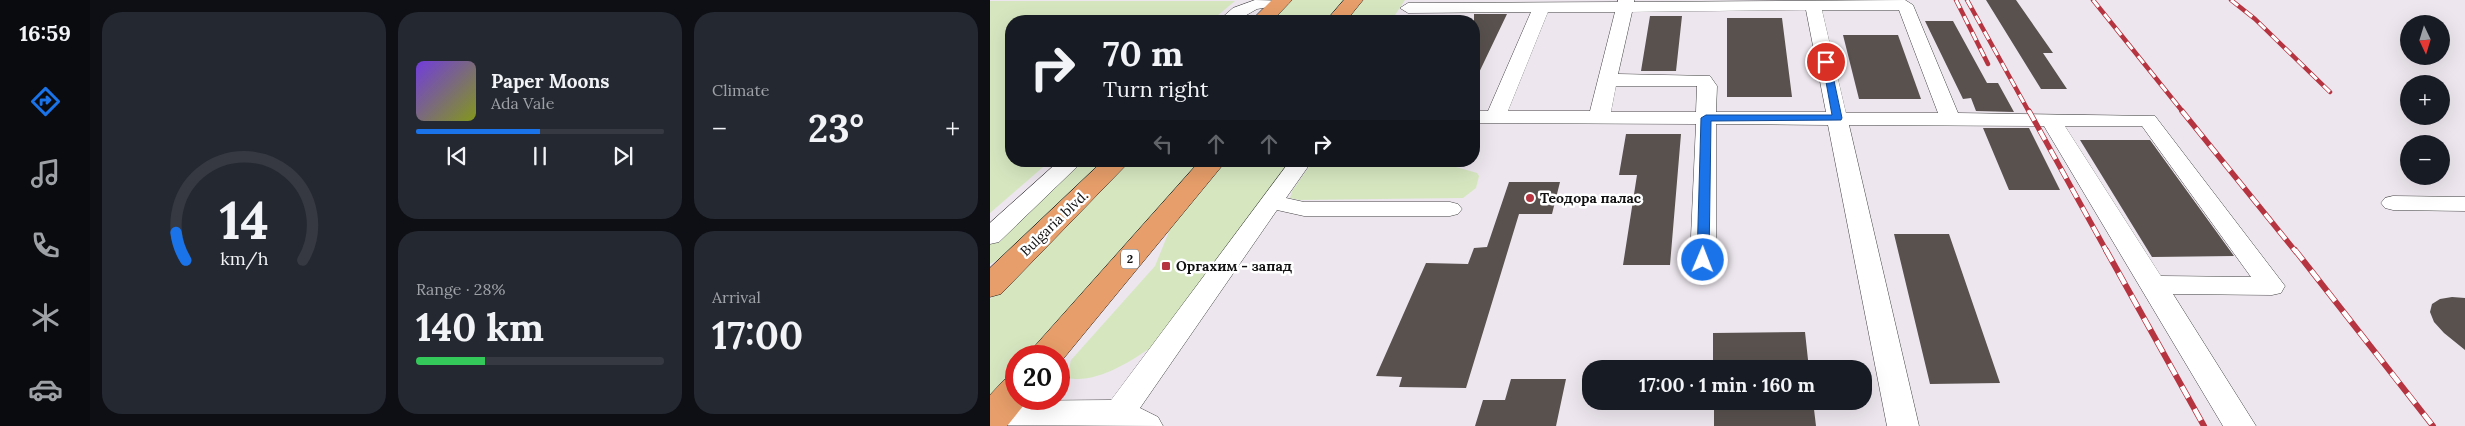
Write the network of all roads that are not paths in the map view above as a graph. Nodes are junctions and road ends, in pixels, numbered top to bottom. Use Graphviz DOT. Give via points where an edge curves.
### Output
graph roads {
  1 [pos="1354,0"];
  2 [pos="1282,1"];
  3 [pos="1626,3"];
  4 [pos="1767,3"];
  5 [pos="1456,4"];
  6 [pos="1542,6"];
  7 [pos="1813,6"];
  8 [pos="1407,10"];
  9 [pos="1233,15"];
  10 [pos="1267,15"];
  11 [pos="1341,15"];
  12 [pos="1609,80"];
  13 [pos="1480,117"];
  14 [pos="1495,117"];
  15 [pos="1599,118"];
  16 [pos="1706,118"];
  17 [pos="1838,118"];
  18 [pos="1950,119"];
  19 [pos="2051,120"];
  20 [pos="1065,167"];
  21 [pos="1112,167"];
  22 [pos="1209,167"];
  23 [pos="1297,167"];
  24 [pos="1272,202"];
  25 [pos="2393,203"];
  26 [pos="2465,204"];
  27 [pos="1450,208"];
  28 [pos="990,236"];
  29 [pos="1703,260"];
  30 [pos="2153,285"];
  31 [pos="990,286"];
  32 [pos="1055,345"];
  33 [pos="1001,408"];
  34 [pos="1119,412"];
  35 [pos="1147,426"];
  36 [pos="1903,426"];
  37 [pos="2240,426"];
  1 -- 11 [label="highway"];
  2 -- 9 [label="street" via="1251,6"];
  2 -- 10 [label="highway"];
  3 -- 4 [label="street"];
  3 -- 6 [label="street"];
  3 -- 12 [label="street"];
  4 -- 7 [label="street"];
  5 -- 6 [label="street"];
  5 -- 8 [label="street"];
  6 -- 14 [label="street"];
  7 -- 17 [label="street"];
  7 -- 18 [label="street" via="1905,5"];
  12 -- 15 [label="street"];
  12 -- 16 [label="street" via="1703,80 1707,86"];
  13 -- 14 [label="street"];
  14 -- 15 [label="street"];
  15 -- 16 [label="street"];
  16 -- 17 [label="street"];
  16 -- 29 [label="street"];
  17 -- 18 [label="street"];
  17 -- 36 [label="street"];
  18 -- 19 [label="street"];
  19 -- 30 [label="street"];
  19 -- 30 [label="street" via="2148,120 2272,286"];
  20 -- 28 [label="street"];
  21 -- 31 [label="highway, Bulgaria blvd."];
  22 -- 32 [label="highway, 2"];
  23 -- 24 [label="street"];
  24 -- 27 [label="lane" via="1304,209"];
  24 -- 34 [label="street"];
  25 -- 26 [label="street"];
  30 -- 37 [label="street"];
  33 -- 34 [label="street"];
  34 -- 35 [label="street"];
}
